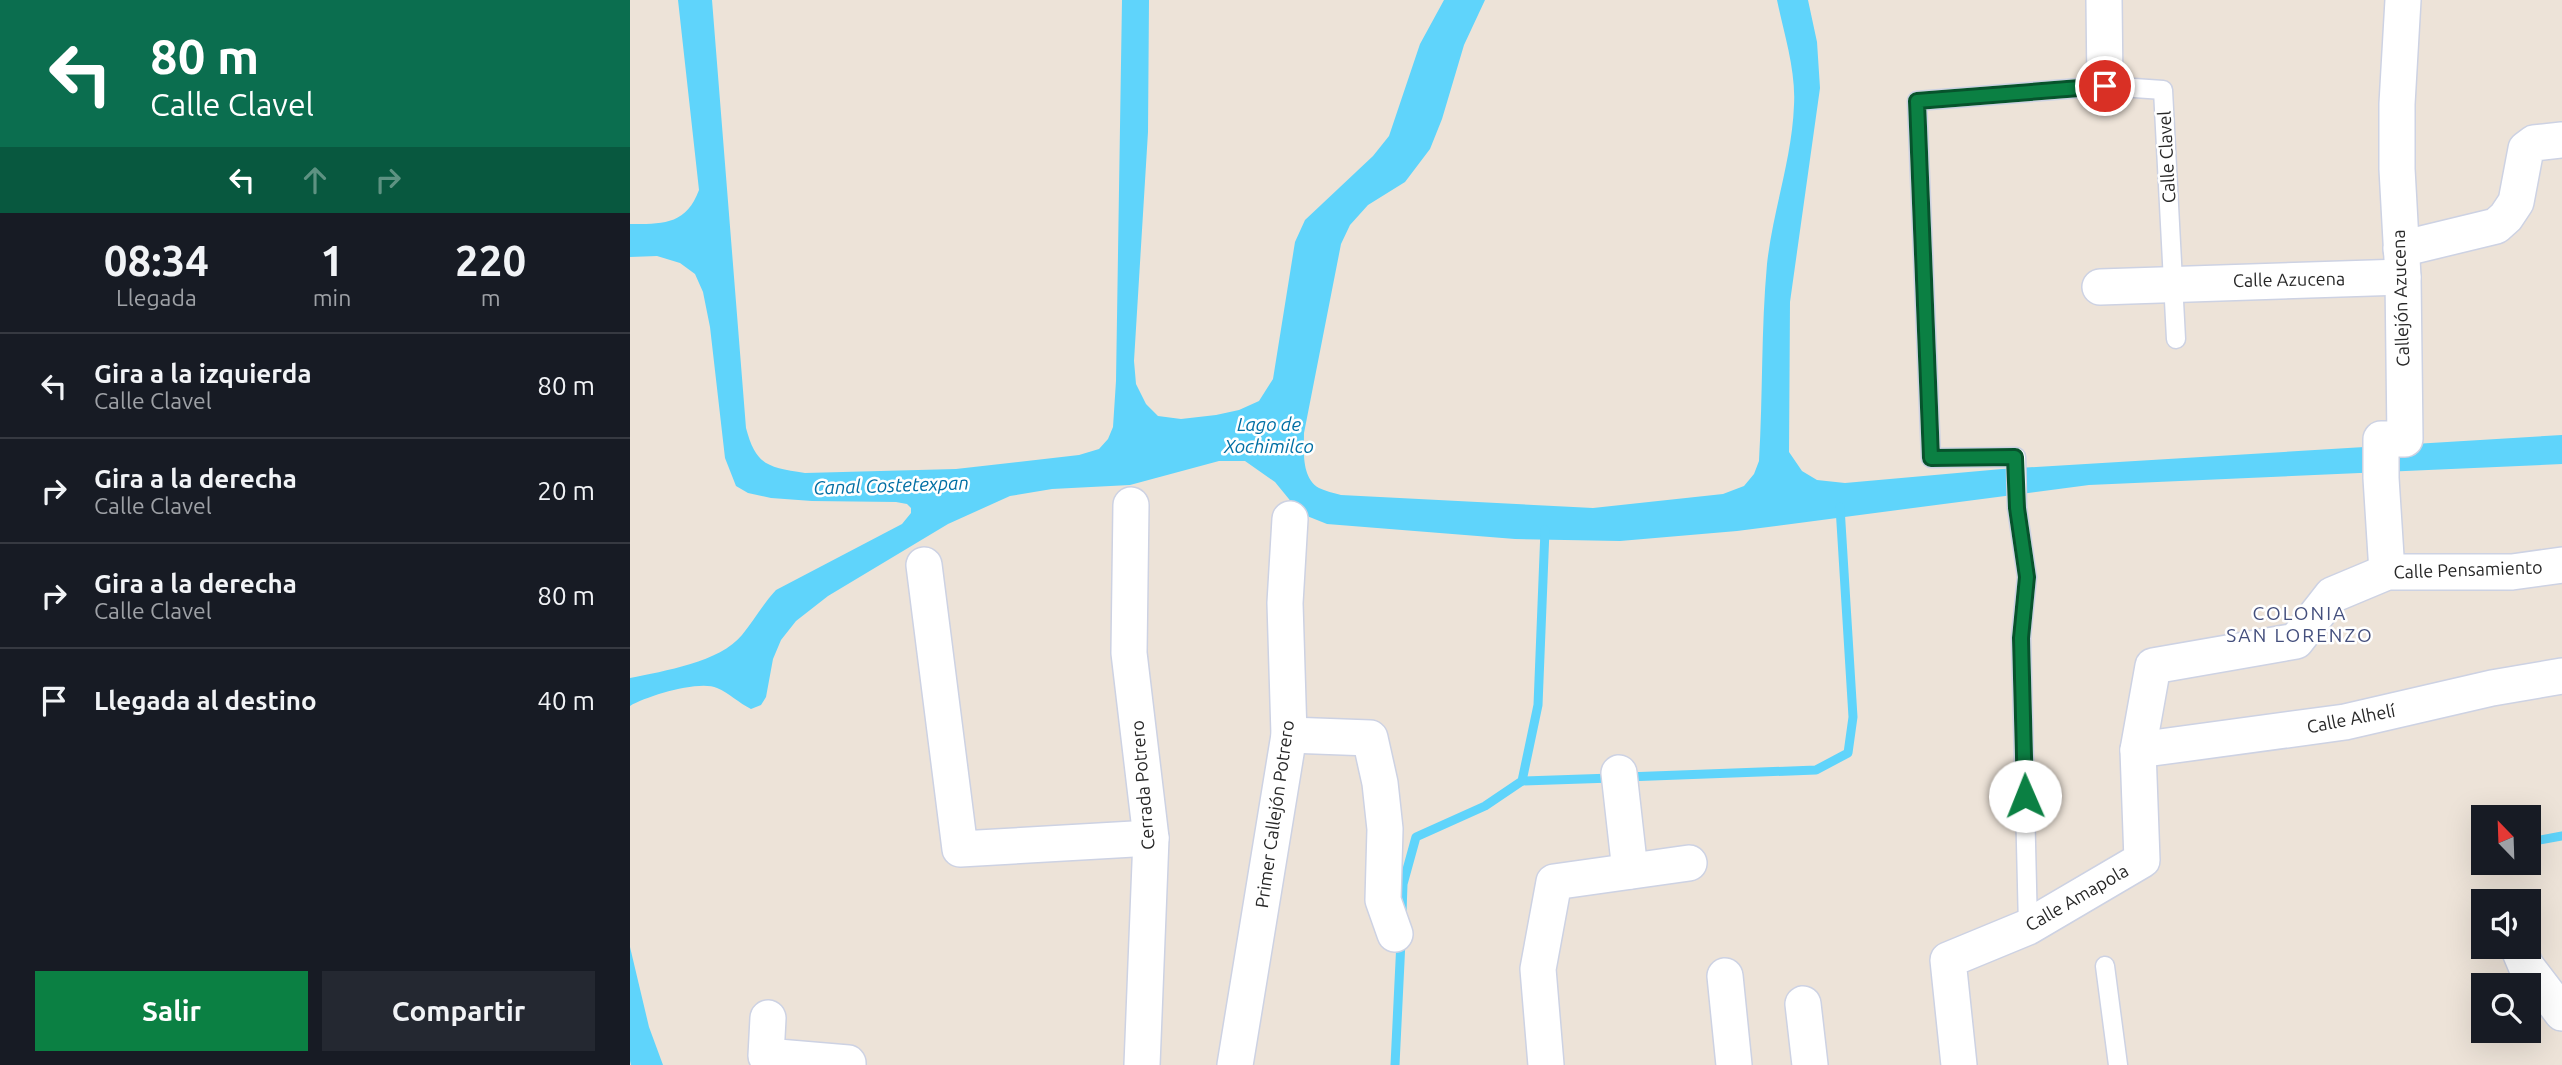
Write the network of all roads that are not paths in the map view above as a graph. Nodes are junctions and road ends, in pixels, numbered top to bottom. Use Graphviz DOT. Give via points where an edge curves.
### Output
graph roads {
  1 [pos="2104,0"];
  2 [pos="2403,0"];
  3 [pos="2105,86"];
  4 [pos="2562,140"];
  5 [pos="2402,263"];
  6 [pos="2175,283"];
  7 [pos="2100,287"];
  8 [pos="2176,339"];
  9 [pos="1131,505"];
  10 [pos="1290,519"];
  11 [pos="924,565"];
  12 [pos="2562,565"];
  13 [pos="2388,572"];
  14 [pos="2562,676"];
  15 [pos="1289,735"];
  16 [pos="2138,750"];
  17 [pos="1619,773"];
  18 [pos="1151,838"];
  19 [pos="1689,863"];
  20 [pos="1630,871"];
  21 [pos="2028,927"];
  22 [pos="1395,933"];
  23 [pos="2523,959"];
  24 [pos="2105,965"];
  25 [pos="1725,976"];
  26 [pos="1803,1004"];
  27 [pos="2562,1013"];
  28 [pos="768,1018"];
  29 [pos="848,1065"];
  30 [pos="1142,1065"];
  31 [pos="1236,1065"];
  32 [pos="1546,1065"];
  33 [pos="1734,1065"];
  34 [pos="1810,1065"];
  35 [pos="1959,1065"];
  36 [pos="2118,1065"];
  1 -- 3 [label="street"];
  2 -- 5 [label="street, Callejón Azucena" via="2398,104"];
  3 -- 6 [label="lane, Calle Clavel" via="2163,90"];
  3 -- 21 [label="lane, Calle Clavel" via="1917,101 1931,458 2016,460 2027,577 2021,638"];
  4 -- 5 [label="street, Calle Azucena" via="2534,143 2526,149 2516,202 2496,226 2438,238"];
  5 -- 6 [label="street, Calle Azucena"];
  5 -- 13 [label="street, Callejón Azucena" via="2406,439 2381,439"];
  6 -- 7 [label="street, Calle Azucena"];
  6 -- 8 [label="lane"];
  9 -- 18 [label="street, Cerrada Potrero" via="1129,653"];
  10 -- 15 [label="street, Primer Callejón Potrero" via="1285,603"];
  11 -- 18 [label="street" via="960,849"];
  12 -- 13 [label="street, Calle Pensamiento" via="2512,572"];
  13 -- 16 [label="street, Calle Pensamiento" via="2332,596 2297,641 2153,666"];
  14 -- 16 [label="street, Calle Alhelí" via="2345,722"];
  15 -- 22 [label="street" via="1370,738 1385,829 1383,900"];
  15 -- 31 [label="street, Primer Callejón Potrero"];
  16 -- 21 [label="street, Calle Amapola" via="2142,860"];
  17 -- 20 [label="street"];
  18 -- 30 [label="street, Cerrada Potrero"];
  19 -- 20 [label="street"];
  20 -- 32 [label="street" via="1554,882 1538,969"];
  21 -- 35 [label="street, Calle Amapola" via="1948,960"];
  23 -- 27 [label="street"];
  24 -- 36 [label="lane"];
  25 -- 33 [label="street"];
  26 -- 34 [label="street"];
  28 -- 29 [label="street" via="766,1056"];
}
